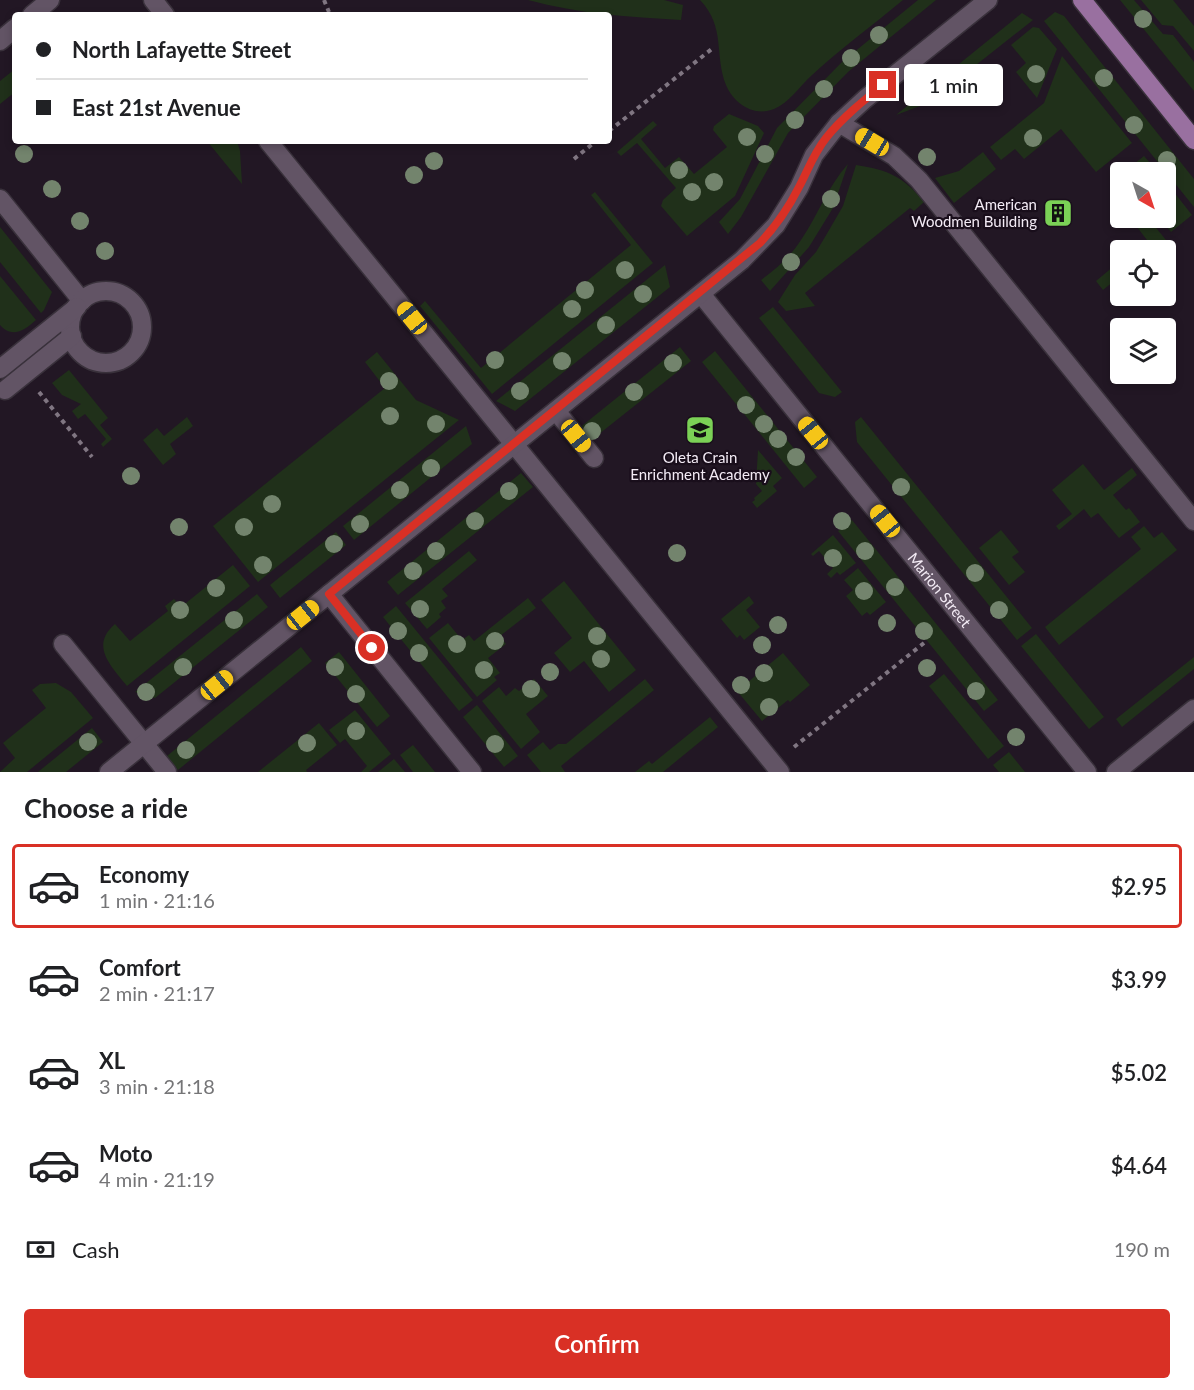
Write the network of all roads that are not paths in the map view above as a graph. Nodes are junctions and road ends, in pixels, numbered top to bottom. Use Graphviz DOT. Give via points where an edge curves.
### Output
graph roads {
  1 [pos="50,0"];
  2 [pos="153,0"];
  3 [pos="988,0"];
  4 [pos="1082,0"];
  5 [pos="36,12"];
  6 [pos="163,12"];
  7 [pos="12,30"];
  8 [pos="0,40"];
  9 [pos="839,123"];
  10 [pos="1194,140"];
  11 [pos="270,144"];
  12 [pos="0,199"];
  13 [pos="701,294"];
  14 [pos="80,304"];
  15 [pos="72,336"];
  16 [pos="3,361"];
  17 [pos="5,390"];
  18 [pos="556,411"];
  19 [pos="515,444"];
  20 [pos="594,458"];
  21 [pos="1194,521"];
  22 [pos="329,594"];
  23 [pos="63,644"];
  24 [pos="1194,709"];
  25 [pos="144,744"];
  26 [pos="109,772"];
  27 [pos="167,772"];
  28 [pos="472,772"];
  29 [pos="780,772"];
  30 [pos="1087,772"];
  31 [pos="1116,772"];
  1 -- 5 [label="street"];
  2 -- 6 [label="street"];
  3 -- 9 [label="street"];
  4 -- 10 [label="main road"];
  7 -- 8 [label="street"];
  9 -- 13 [label="street" via="814,155 776,225"];
  9 -- 21 [label="street" via="894,156 919,180"];
  11 -- 19 [label="street"];
  12 -- 14 [label="street"];
  13 -- 18 [label="street"];
  13 -- 30 [label="street, Marion Street"];
  14 -- 15 [label="street" via="72,316"];
  14 -- 15 [label="street" via="99,292 121,294 138,308 142,319 140,340 125,357 104,363 84,355"];
  14 -- 16 [label="street"];
  15 -- 17 [label="street"];
  18 -- 19 [label="street"];
  18 -- 20 [label="street"];
  19 -- 22 [label="street"];
  19 -- 29 [label="street"];
  22 -- 25 [label="street"];
  22 -- 28 [label="street"];
  23 -- 25 [label="street"];
  24 -- 31 [label="street"];
  25 -- 26 [label="street"];
  25 -- 27 [label="street"];
}
